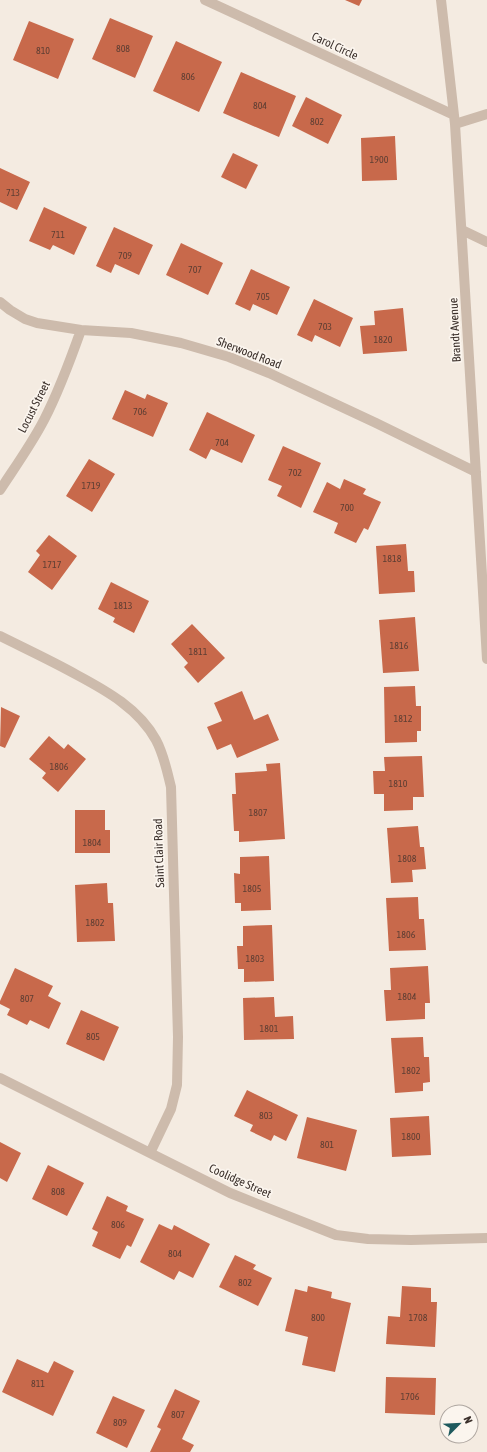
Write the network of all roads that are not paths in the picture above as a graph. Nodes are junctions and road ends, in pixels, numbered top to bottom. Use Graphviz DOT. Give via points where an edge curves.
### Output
graph roads {
  1 [pos="205,0"];
  2 [pos="441,0"];
  3 [pos="487,114"];
  4 [pos="455,120"];
  5 [pos="462,230"];
  6 [pos="487,242"];
  7 [pos="0,302"];
  8 [pos="81,330"];
  9 [pos="476,472"];
  10 [pos="0,490"];
  11 [pos="0,636"];
  12 [pos="487,659"];
  13 [pos="0,1078"];
  14 [pos="150,1153"];
  15 [pos="487,1238"];
  1 -- 4 [label="street, Carol Circle"];
  2 -- 4 [label="street, Brandt Avenue"];
  3 -- 4 [label="street"];
  4 -- 5 [label="street, Brandt Avenue"];
  5 -- 6 [label="street"];
  5 -- 9 [label="street, Brandt Avenue"];
  7 -- 8 [label="street, Sherwood Road" via="31,321"];
  8 -- 9 [label="street, Sherwood Road" via="131,333 181,343 229,357 376,422"];
  8 -- 10 [label="street, Locust Street" via="44,420"];
  9 -- 12 [label="street, Brandt Avenue"];
  11 -- 14 [label="street, Saint Clair Road" via="109,692 143,722 165,759 171,795 177,1085 171,1109"];
  13 -- 14 [label="street, Coolidge Street"];
  14 -- 15 [label="street, Coolidge Street" via="230,1192 336,1234 368,1239"];
}
